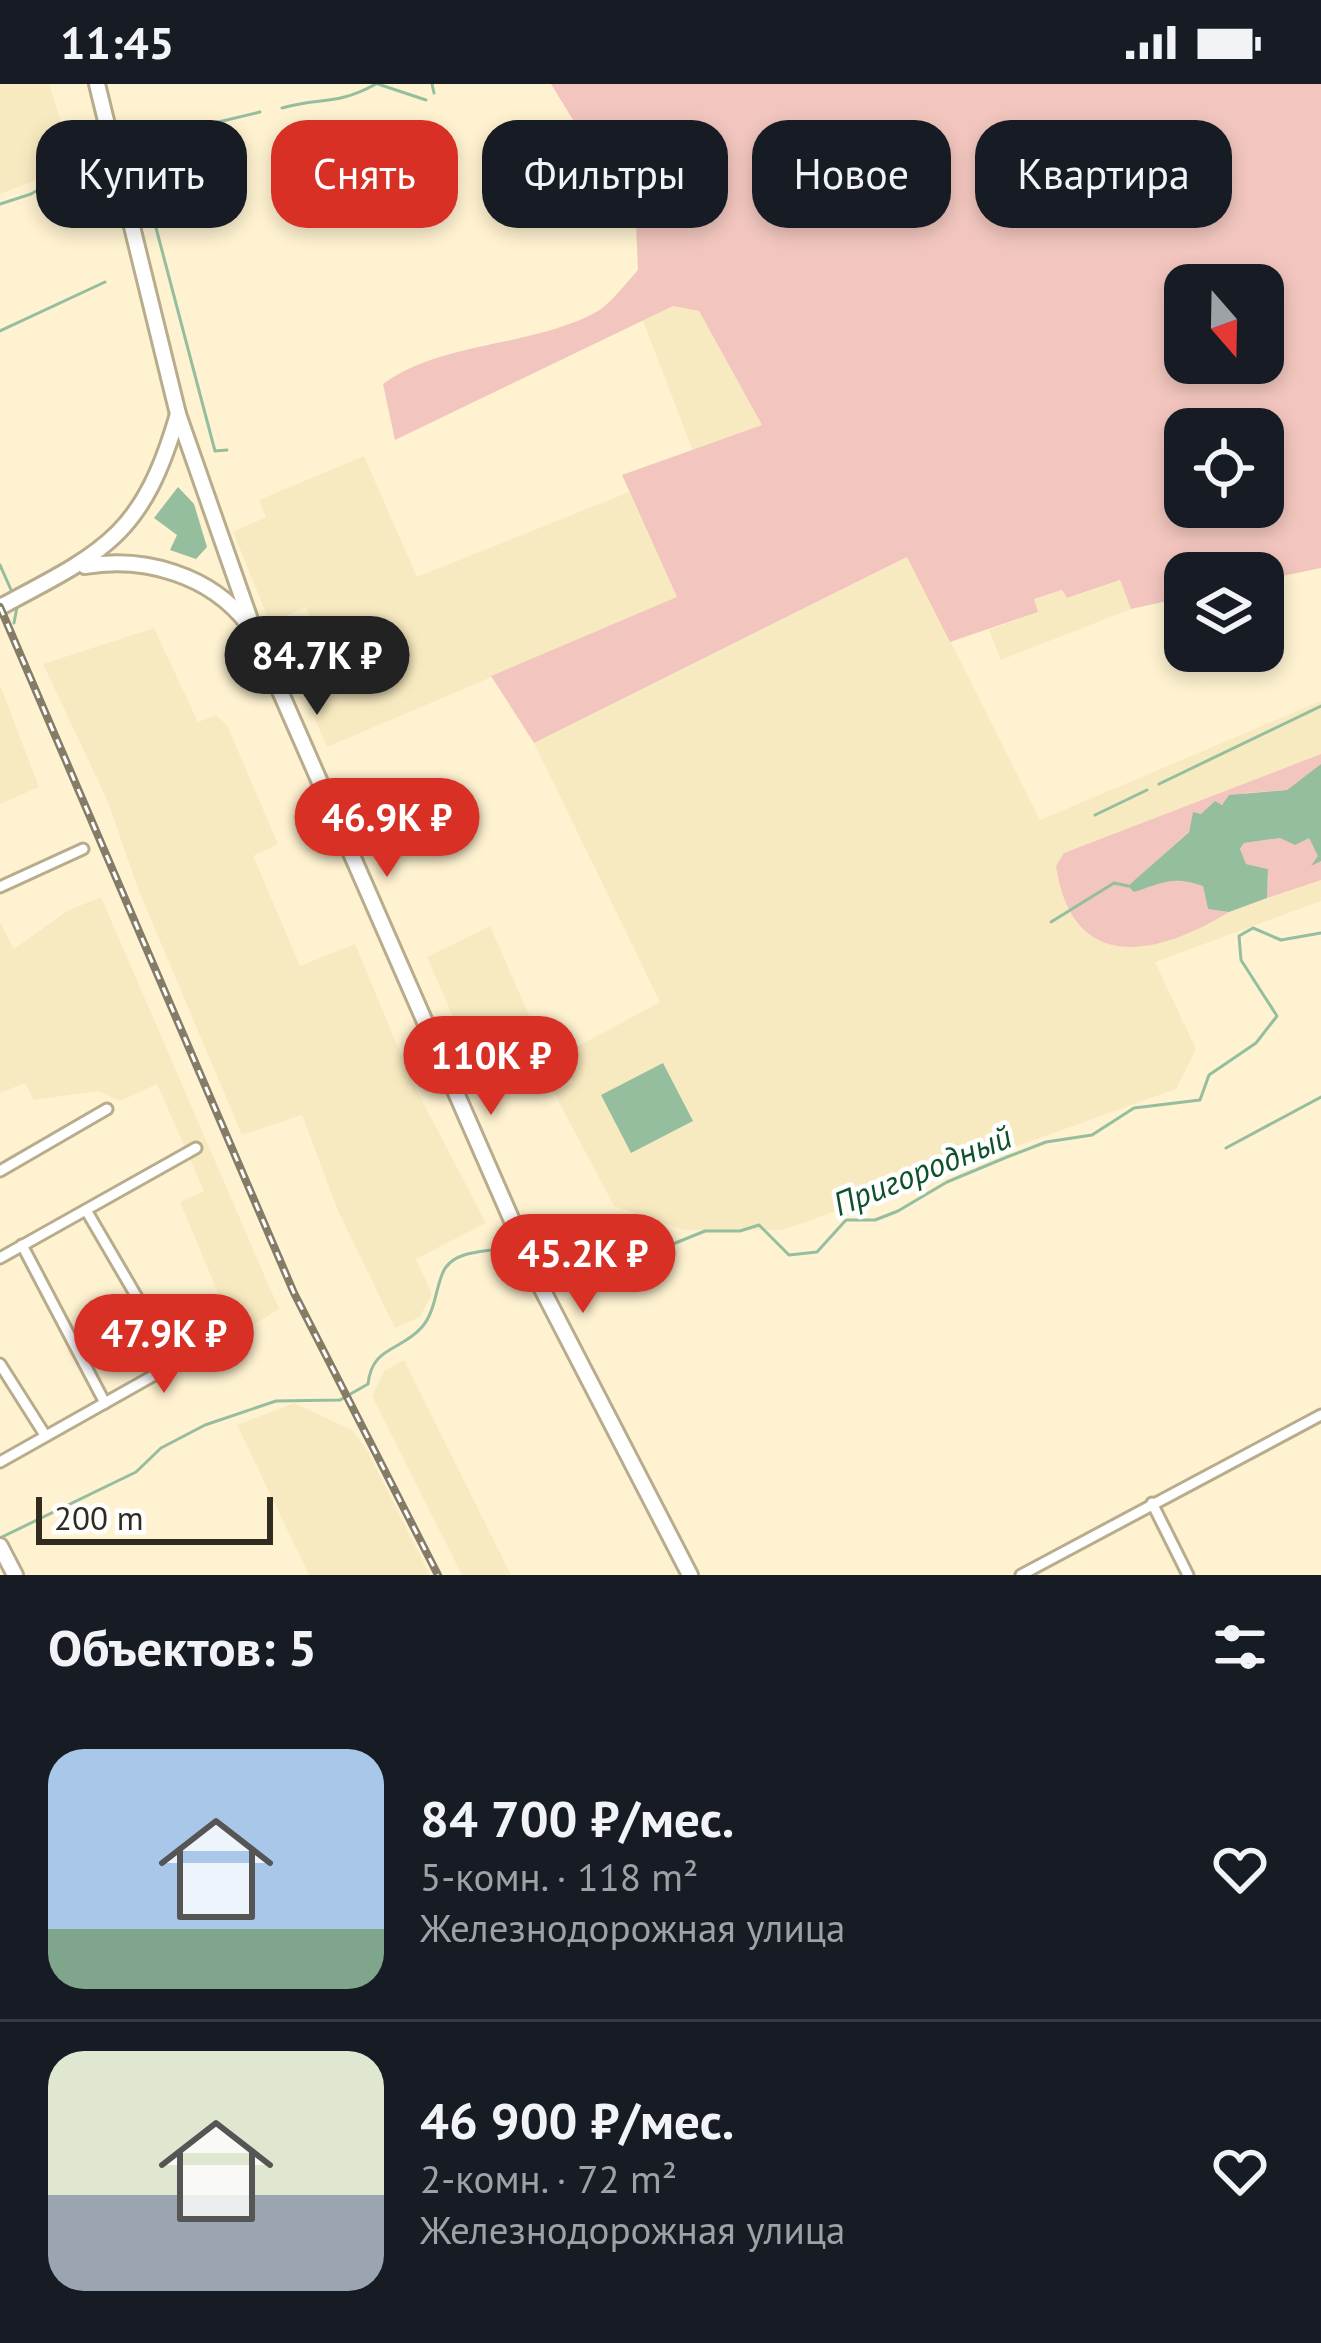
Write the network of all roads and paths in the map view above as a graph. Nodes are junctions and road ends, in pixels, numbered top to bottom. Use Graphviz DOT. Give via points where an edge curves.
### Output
graph roads {
  1 [pos="97,84"];
  2 [pos="178,414"];
  3 [pos="74,568"];
  4 [pos="0,607"];
  5 [pos="255,634"];
  6 [pos="82,849"];
  7 [pos="0,887"];
  8 [pos="107,1109"];
  9 [pos="196,1148"];
  10 [pos="0,1171"];
  11 [pos="86,1210"];
  12 [pos="22,1245"];
  13 [pos="0,1258"];
  14 [pos="242,1318"];
  15 [pos="0,1364"];
  16 [pos="176,1364"];
  17 [pos="105,1403"];
  18 [pos="1321,1415"];
  19 [pos="45,1436"];
  20 [pos="0,1462"];
  21 [pos="1151,1503"];
  22 [pos="0,1546"];
  23 [pos="15,1575"];
  24 [pos="690,1575"];
  25 [pos="1022,1575"];
  26 [pos="1188,1575"];
  1 -- 2 [label="main road"];
  2 -- 3 [label="main road" via="164,461 130,523"];
  2 -- 5 [label="main road"];
  3 -- 4 [label="main road"];
  3 -- 5 [label="main road" via="129,562 183,575"];
  5 -- 24 [label="main road" via="511,1222"];
  6 -- 7 [label="street"];
  8 -- 10 [label="street"];
  9 -- 11 [label="street"];
  11 -- 12 [label="street"];
  11 -- 16 [label="street"];
  12 -- 13 [label="street"];
  12 -- 17 [label="street"];
  14 -- 16 [label="street"];
  15 -- 19 [label="street"];
  16 -- 17 [label="street"];
  17 -- 19 [label="street"];
  18 -- 21 [label="street"];
  19 -- 20 [label="street"];
  21 -- 25 [label="street"];
  21 -- 26 [label="street"];
  22 -- 23 [label="main road"];
}
